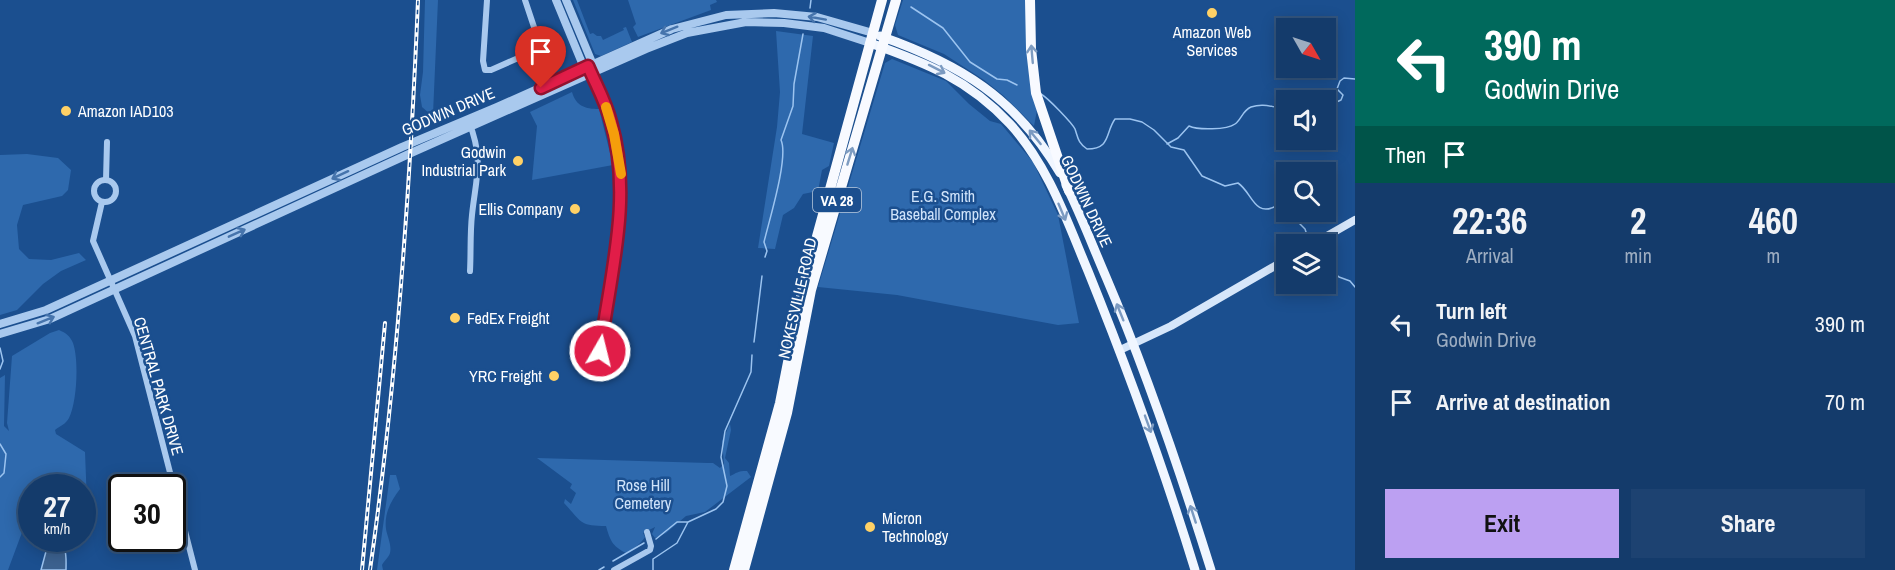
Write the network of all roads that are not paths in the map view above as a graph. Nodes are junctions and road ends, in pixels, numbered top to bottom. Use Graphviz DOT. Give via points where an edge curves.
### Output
graph roads {
  1 [pos="487,0"];
  2 [pos="525,0"];
  3 [pos="556,0"];
  4 [pos="566,0"];
  5 [pos="882,0"];
  6 [pos="896,0"];
  7 [pos="1030,0"];
  8 [pos="726,15"];
  9 [pos="728,24"];
  10 [pos="872,38"];
  11 [pos="884,43"];
  12 [pos="590,70"];
  13 [pos="468,119"];
  14 [pos="471,128"];
  15 [pos="107,141"];
  16 [pos="106,180"];
  17 [pos="1069,191"];
  18 [pos="102,202"];
  19 [pos="1355,220"];
  20 [pos="1330,234"];
  21 [pos="1276,266"];
  22 [pos="470,271"];
  23 [pos="110,280"];
  24 [pos="114,289"];
  25 [pos="0,324"];
  26 [pos="0,334"];
  27 [pos="1133,345"];
  28 [pos="1120,350"];
  29 [pos="600,351"];
  30 [pos="647,532"];
  31 [pos="195,570"];
  32 [pos="614,570"];
  33 [pos="734,570"];
  34 [pos="744,570"];
  35 [pos="1195,570"];
  36 [pos="1211,570"];
  1 -- 2 [label="street" via="484,70 541,48"];
  3 -- 12 [label="street" via="582,63"];
  4 -- 12 [label="street" via="591,60"];
  5 -- 10 [label="highway, NOKESVILLE ROAD / VA 28"];
  6 -- 11 [label="highway, NOKESVILLE ROAD / VA 28"];
  17 -- 7 [label="highway, one-way" via="1036,93"];
  8 -- 9 [label="street"];
  10 -- 8 [label="street, GODWIN DRIVE, one-way" via="834,21 800,15"];
  8 -- 12 [label="street, GODWIN DRIVE, one-way" via="672,29"];
  9 -- 10 [label="street, GODWIN DRIVE" via="806,25"];
  9 -- 12 [label="street, GODWIN DRIVE" via="673,38"];
  10 -- 11 [label="main road, GODWIN DRIVE"];
  10 -- 33 [label="highway, NOKESVILLE ROAD / VA 28" via="802,291 780,403"];
  17 -- 11 [label="main road, GODWIN DRIVE, one-way" via="1038,140 999,98 947,63"];
  11 -- 28 [label="main road, GODWIN DRIVE, one-way" via="957,80 996,110 1021,136 1054,192"];
  34 -- 11 [label="highway, NOKESVILLE ROAD / VA 28, one-way" via="787,413 811,290"];
  12 -- 13 [label="street, GODWIN DRIVE"];
  12 -- 14 [label="street, GODWIN DRIVE"];
  12 -- 29 [label="street" via="612,124 621,184 620,220"];
  13 -- 14 [label="street"];
  13 -- 23 [label="street, GODWIN DRIVE, one-way"];
  14 -- 22 [label="street" via="479,160"];
  24 -- 14 [label="street, GODWIN DRIVE, one-way"];
  15 -- 16 [label="street"];
  16 -- 18 [label="street" via="94,187 94,195"];
  16 -- 18 [label="street" via="113,184 116,194"];
  27 -- 17 [label="main road, GODWIN DRIVE, one-way"];
  18 -- 23 [label="street, CENTRAL PARK DRIVE" via="93,241"];
  19 -- 20 [label="main road"];
  21 -- 27 [label="main road"];
  23 -- 24 [label="street, CENTRAL PARK DRIVE"];
  23 -- 25 [label="street, GODWIN DRIVE" via="46,310"];
  26 -- 24 [label="street, GODWIN DRIVE, one-way" via="50,319"];
  24 -- 31 [label="street, CENTRAL PARK DRIVE" via="135,336"];
  27 -- 28 [label="main road"];
  36 -- 27 [label="main road, GODWIN DRIVE, one-way" via="1166,430"];
  28 -- 35 [label="main road, GODWIN DRIVE, one-way"];
  30 -- 32 [label="street" via="650,550"];
}
